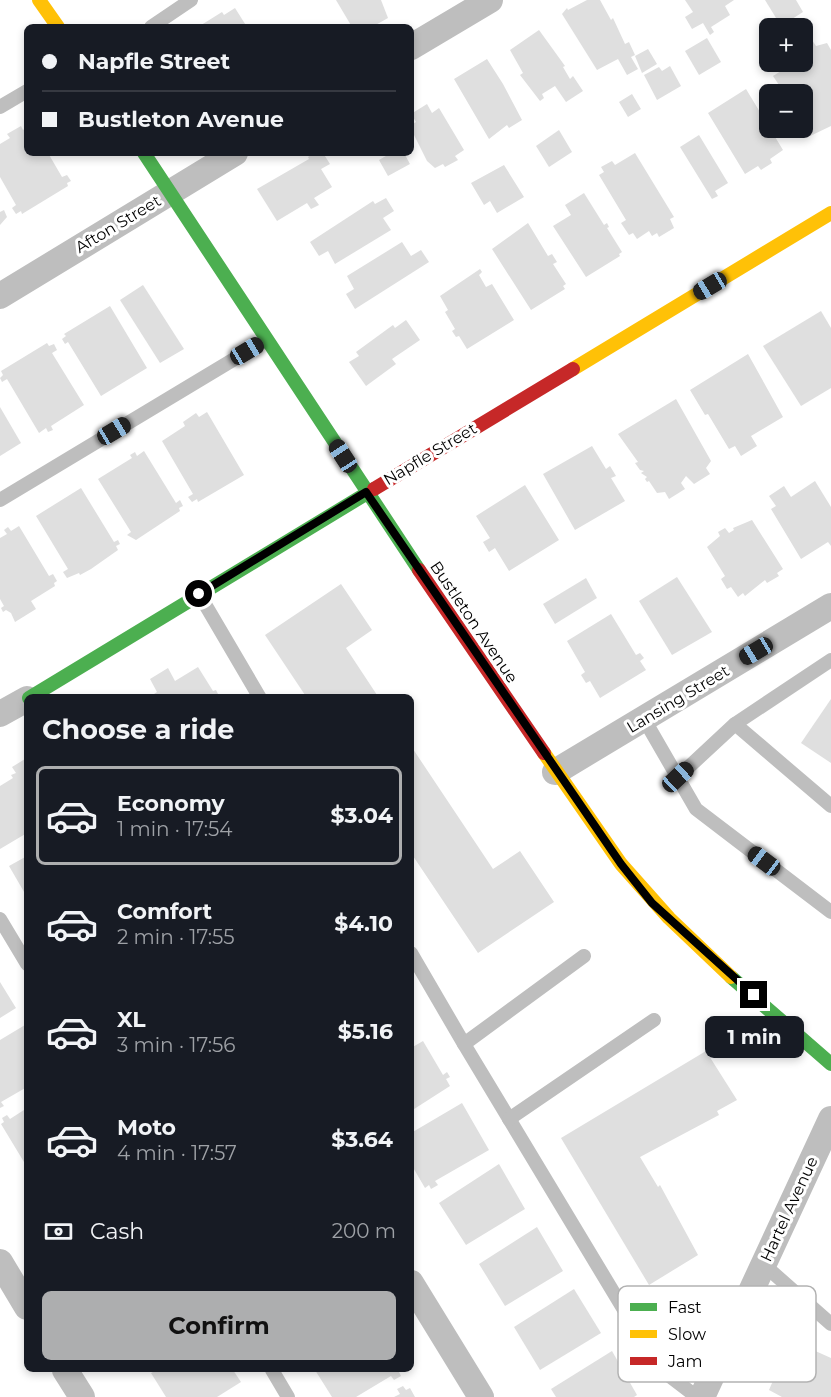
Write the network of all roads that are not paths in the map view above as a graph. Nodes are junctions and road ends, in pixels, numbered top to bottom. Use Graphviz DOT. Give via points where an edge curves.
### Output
graph roads {
  1 [pos="39,0"];
  2 [pos="191,0"];
  3 [pos="489,0"];
  4 [pos="56,24"];
  5 [pos="155,24"];
  6 [pos="414,45"];
  7 [pos="24,93"];
  8 [pos="0,107"];
  9 [pos="146,156"];
  10 [pos="230,156"];
  11 [pos="171,192"];
  12 [pos="831,213"];
  13 [pos="0,297"];
  14 [pos="266,340"];
  15 [pos="366,492"];
  16 [pos="0,500"];
  17 [pos="199,594"];
  18 [pos="831,606"];
  19 [pos="831,660"];
  20 [pos="40,694"];
  21 [pos="258,694"];
  22 [pos="24,702"];
  23 [pos="0,714"];
  24 [pos="644,719"];
  25 [pos="735,724"];
  26 [pos="555,772"];
  27 [pos="678,777"];
  28 [pos="831,806"];
  29 [pos="831,912"];
  30 [pos="0,919"];
  31 [pos="584,956"];
  32 [pos="24,959"];
  33 [pos="414,959"];
  34 [pos="654,1020"];
  35 [pos="464,1044"];
  36 [pos="831,1064"];
  37 [pos="509,1119"];
  38 [pos="831,1119"];
  39 [pos="0,1262"];
  40 [pos="763,1264"];
  41 [pos="753,1286"];
  42 [pos="788,1286"];
  43 [pos="414,1288"];
  44 [pos="618,1300"];
  45 [pos="24,1301"];
  46 [pos="816,1311"];
  47 [pos="831,1324"];
  48 [pos="66,1372"];
  49 [pos="273,1372"];
  50 [pos="677,1382"];
  51 [pos="709,1382"];
  52 [pos="82,1397"];
  53 [pos="288,1397"];
  54 [pos="481,1397"];
  55 [pos="697,1397"];
  56 [pos="702,1397"];
  1 -- 4 [label="main road"];
  2 -- 5 [label="lane"];
  3 -- 6 [label="street"];
  7 -- 8 [label="lane"];
  9 -- 11 [label="main road, Bustleton Avenue"];
  10 -- 11 [label="street, Afton Street"];
  11 -- 13 [label="street, Afton Street"];
  11 -- 14 [label="main road, Bustleton Avenue"];
  12 -- 15 [label="main road, Napfle Street"];
  14 -- 15 [label="main road, Bustleton Avenue"];
  14 -- 16 [label="lane"];
  15 -- 17 [label="main road, Napfle Street"];
  15 -- 26 [label="main road, Bustleton Avenue"];
  17 -- 20 [label="main road, Napfle Street"];
  17 -- 21 [label="lane"];
  18 -- 24 [label="street, Lansing Street"];
  19 -- 25 [label="lane"];
  22 -- 23 [label="street, Napfle Street"];
  24 -- 26 [label="street, Lansing Street"];
  24 -- 27 [label="lane"];
  25 -- 27 [label="lane"];
  25 -- 28 [label="lane"];
  26 -- 36 [label="main road, Bustleton Avenue" via="652,903"];
  27 -- 29 [label="lane" via="696,809"];
  30 -- 32 [label="lane"];
  31 -- 35 [label="lane"];
  33 -- 35 [label="lane"];
  34 -- 37 [label="lane"];
  35 -- 37 [label="lane"];
  37 -- 44 [label="lane"];
  38 -- 40 [label="street, Hartel Avenue"];
  39 -- 45 [label="street"];
  40 -- 41 [label="street, Hartel Avenue"];
  40 -- 42 [label="lane"];
  43 -- 54 [label="street"];
  46 -- 47 [label="lane"];
  48 -- 52 [label="street"];
  49 -- 53 [label="lane"];
  50 -- 55 [label="lane"];
  51 -- 56 [label="street, Hartel Avenue"];
}
